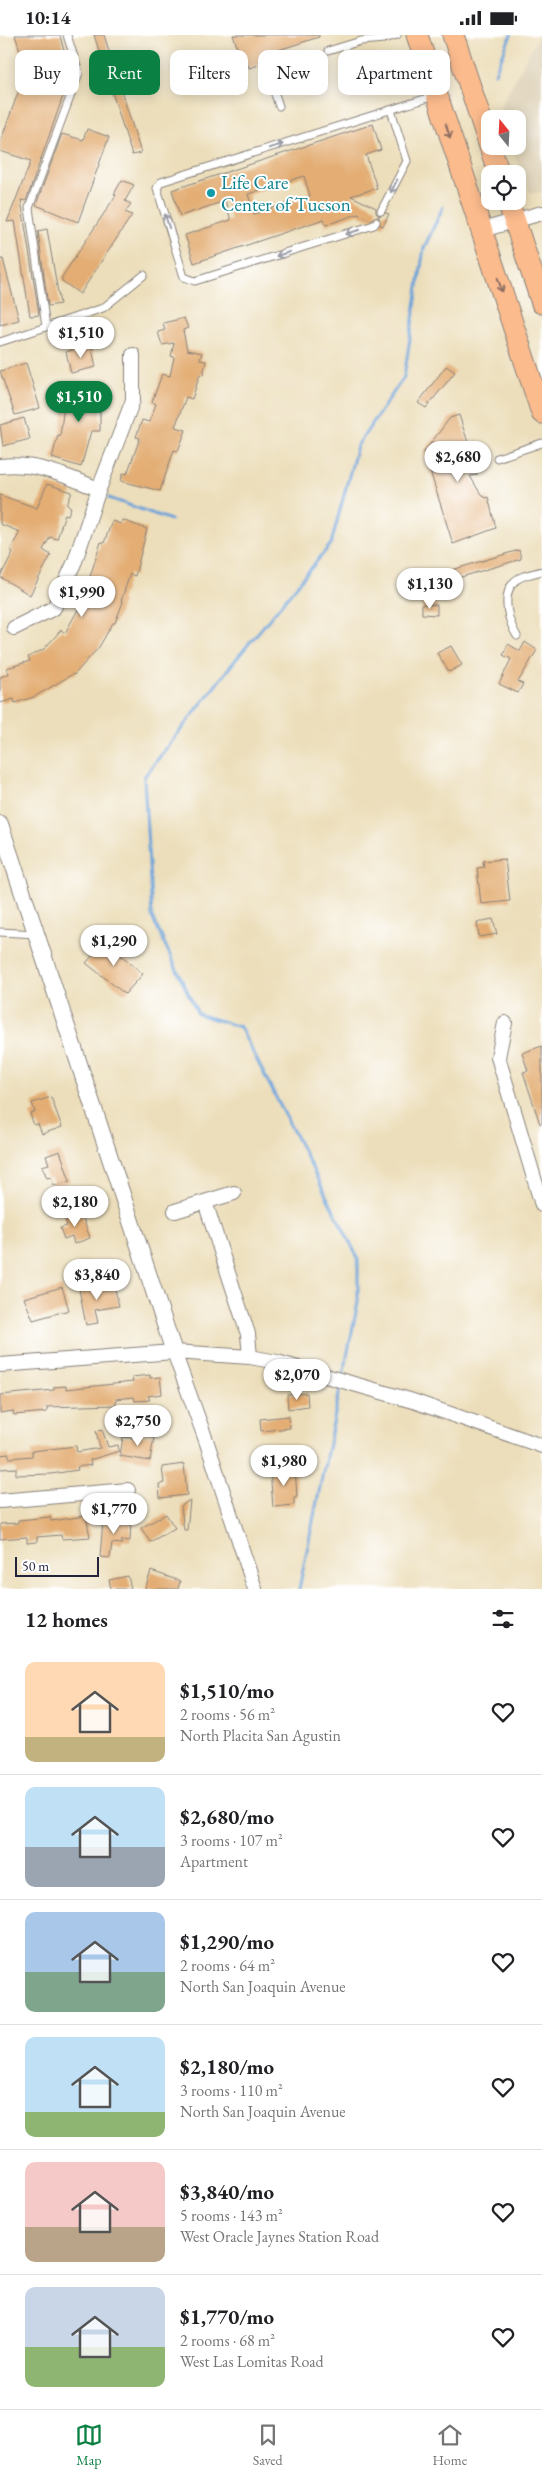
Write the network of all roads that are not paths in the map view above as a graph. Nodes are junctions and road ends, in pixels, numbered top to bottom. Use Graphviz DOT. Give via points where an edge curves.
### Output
graph roads {
  1 [pos="67,35"];
  2 [pos="397,35"];
  3 [pos="417,35"];
  4 [pos="453,35"];
  5 [pos="422,50"];
  6 [pos="328,51"];
  7 [pos="275,95"];
  8 [pos="436,95"];
  9 [pos="279,106"];
  10 [pos="391,110"];
  11 [pos="496,165"];
  12 [pos="381,211"];
  13 [pos="511,211"];
  14 [pos="542,213"];
  15 [pos="376,222"];
  16 [pos="482,230"];
  17 [pos="144,275"];
  18 [pos="542,303"];
  19 [pos="46,327"];
  20 [pos="0,342"];
  21 [pos="134,355"];
  22 [pos="542,413"];
  23 [pos="542,443"];
  24 [pos="497,459"];
  25 [pos="0,466"];
  26 [pos="99,489"];
  27 [pos="542,571"];
  28 [pos="14,628"];
  29 [pos="517,636"];
  30 [pos="0,824"];
  31 [pos="0,932"];
  32 [pos="36,934"];
  33 [pos="505,1023"];
  34 [pos="234,1193"];
  35 [pos="205,1202"];
  36 [pos="542,1205"];
  37 [pos="175,1211"];
  38 [pos="174,1352"];
  39 [pos="250,1357"];
  40 [pos="0,1365"];
  41 [pos="542,1446"];
  42 [pos="128,1490"];
  43 [pos="0,1501"];
  44 [pos="255,1589"];
  1 -- 19 [label="lane" via="79,73 30,208"];
  2 -- 6 [label="lane"];
  3 -- 5 [label="main road"];
  4 -- 11 [label="main road"];
  7 -- 9 [label="lane"];
  8 -- 10 [label="lane"];
  8 -- 16 [label="main road, one-way"];
  10 -- 12 [label="lane, one-way" via="407,161"];
  15 -- 10 [label="lane, one-way" via="195,281 184,277 157,188 161,182"];
  13 -- 14 [label="street"];
  13 -- 16 [label="street"];
  13 -- 18 [label="main road"];
  16 -- 22 [label="main road, one-way"];
  17 -- 19 [label="lane" via="103,308"];
  19 -- 20 [label="lane"];
  21 -- 26 [label="street" via="133,400"];
  23 -- 24 [label="lane"];
  25 -- 26 [label="street" via="42,467"];
  26 -- 28 [label="street" via="75,561 54,608"];
  27 -- 29 [label="lane" via="518,579 508,592 507,609"];
  30 -- 32 [label="street"];
  31 -- 32 [label="lane"];
  32 -- 38 [label="street"];
  33 -- 36 [label="street" via="498,1057"];
  34 -- 35 [label="street"];
  35 -- 37 [label="street"];
  35 -- 39 [label="street" via="248,1334"];
  38 -- 39 [label="street"];
  38 -- 40 [label="street"];
  38 -- 44 [label="street"];
  39 -- 41 [label="street" via="413,1401"];
  42 -- 43 [label="street"];
}
